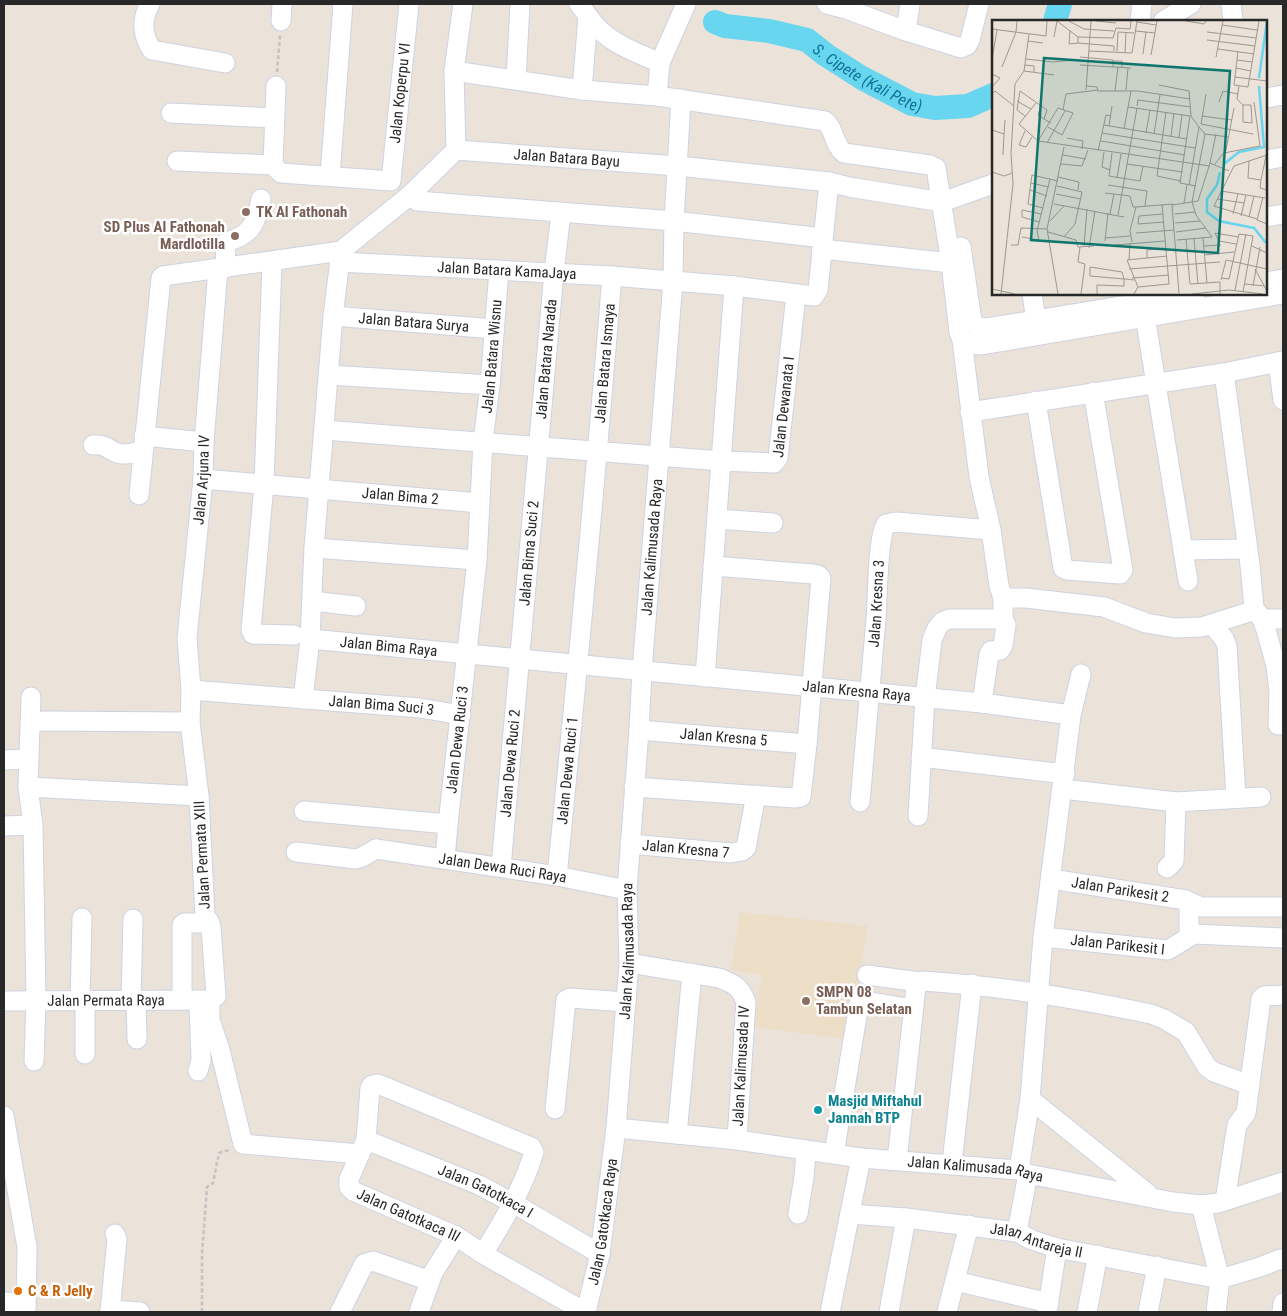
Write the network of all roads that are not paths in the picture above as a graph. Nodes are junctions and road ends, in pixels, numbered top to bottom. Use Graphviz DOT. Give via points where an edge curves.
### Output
graph roads {
  1 [pos="150,4"];
  2 [pos="342,4"];
  3 [pos="409,4"];
  4 [pos="463,4"];
  5 [pos="520,4"];
  6 [pos="686,4"];
  7 [pos="827,4"];
  8 [pos="910,4"];
  9 [pos="979,4"];
  10 [pos="1142,4"];
  11 [pos="1192,4"];
  12 [pos="1231,4"];
  13 [pos="847,6"];
  14 [pos="581,7"];
  15 [pos="1140,20"];
  16 [pos="1165,20"];
  17 [pos="1233,20"];
  18 [pos="906,31"];
  19 [pos="225,64"];
  20 [pos="660,64"];
  21 [pos="454,72"];
  22 [pos="516,80"];
  23 [pos="276,86"];
  24 [pos="582,90"];
  25 [pos="1283,95"];
  26 [pos="657,96"];
  27 [pos="1267,98"];
  28 [pos="681,99"];
  29 [pos="171,113"];
  30 [pos="274,118"];
  31 [pos="456,150"];
  32 [pos="1283,157"];
  33 [pos="1267,160"];
  34 [pos="177,161"];
  35 [pos="273,165"];
  36 [pos="678,166"];
  37 [pos="330,176"];
  38 [pos="829,182"];
  39 [pos="992,184"];
  40 [pos="409,196"];
  41 [pos="261,199"];
  42 [pos="948,200"];
  43 [pos="561,213"];
  44 [pos="1283,214"];
  45 [pos="1267,217"];
  46 [pos="674,222"];
  47 [pos="823,243"];
  48 [pos="340,256"];
  49 [pos="272,262"];
  50 [pos="950,263"];
  51 [pos="222,269"];
  52 [pos="499,270"];
  53 [pos="554,272"];
  54 [pos="612,276"];
  55 [pos="1283,279"];
  56 [pos="673,280"];
  57 [pos="1267,282"];
  58 [pos="734,286"];
  59 [pos="1283,294"];
  60 [pos="796,295"];
  61 [pos="1032,295"];
  62 [pos="1182,295"];
  63 [pos="1156,297"];
  64 [pos="1094,302"];
  65 [pos="334,316"];
  66 [pos="1145,316"];
  67 [pos="1036,320"];
  68 [pos="495,329"];
  69 [pos="962,340"];
  70 [pos="1281,361"];
  71 [pos="1224,373"];
  72 [pos="329,375"];
  73 [pos="1156,383"];
  74 [pos="490,385"];
  75 [pos="1093,392"];
  76 [pos="1283,400"];
  77 [pos="1036,402"];
  78 [pos="970,412"];
  79 [pos="324,430"];
  80 [pos="204,442"];
  81 [pos="483,442"];
  82 [pos="144,443"];
  83 [pos="93,445"];
  84 [pos="539,446"];
  85 [pos="598,450"];
  86 [pos="659,455"];
  87 [pos="721,461"];
  88 [pos="203,479"];
  89 [pos="264,484"];
  90 [pos="319,488"];
  91 [pos="139,495"];
  92 [pos="480,503"];
  93 [pos="716,519"];
  94 [pos="773,523"];
  95 [pos="991,530"];
  96 [pos="314,548"];
  97 [pos="1248,549"];
  98 [pos="1183,550"];
  99 [pos="477,560"];
  100 [pos="713,566"];
  101 [pos="1188,581"];
  102 [pos="1003,598"];
  103 [pos="312,601"];
  104 [pos="356,606"];
  105 [pos="1258,614"];
  106 [pos="1003,619"];
  107 [pos="1283,619"];
  108 [pos="1212,624"];
  109 [pos="302,637"];
  110 [pos="466,654"];
  111 [pos="520,660"];
  112 [pos="579,665"];
  113 [pos="642,671"];
  114 [pos="1081,674"];
  115 [pos="705,677"];
  116 [pos="812,687"];
  117 [pos="191,690"];
  118 [pos="869,694"];
  119 [pos="32,697"];
  120 [pos="925,698"];
  121 [pos="303,699"];
  122 [pos="982,703"];
  123 [pos="461,715"];
  124 [pos="1071,715"];
  125 [pos="31,722"];
  126 [pos="190,722"];
  127 [pos="1278,725"];
  128 [pos="639,730"];
  129 [pos="808,744"];
  130 [pos="920,757"];
  131 [pos="29,759"];
  132 [pos="4,760"];
  133 [pos="1064,782"];
  134 [pos="28,787"];
  135 [pos="634,787"];
  136 [pos="756,795"];
  137 [pos="199,796"];
  138 [pos="1260,797"];
  139 [pos="1236,798"];
  140 [pos="860,802"];
  141 [pos="1176,802"];
  142 [pos="304,811"];
  143 [pos="918,816"];
  144 [pos="374,817"];
  145 [pos="448,824"];
  146 [pos="33,825"];
  147 [pos="4,826"];
  148 [pos="630,844"];
  149 [pos="376,849"];
  150 [pos="296,852"];
  151 [pos="445,859"];
  152 [pos="501,867"];
  153 [pos="1167,868"];
  154 [pos="557,876"];
  155 [pos="1051,879"];
  156 [pos="627,890"];
  157 [pos="1188,902"];
  158 [pos="1283,907"];
  159 [pos="82,918"];
  160 [pos="133,919"];
  161 [pos="204,921"];
  162 [pos="1189,936"];
  163 [pos="1043,937"];
  164 [pos="1283,938"];
  165 [pos="629,963"];
  166 [pos="692,973"];
  167 [pos="866,975"];
  168 [pos="920,982"];
  169 [pos="972,984"];
  170 [pos="1038,992"];
  171 [pos="1283,995"];
  172 [pos="36,1000"];
  173 [pos="82,1000"];
  174 [pos="197,1000"];
  175 [pos="4,1001"];
  176 [pos="134,1001"];
  177 [pos="626,1002"];
  178 [pos="914,1009"];
  179 [pos="138,1039"];
  180 [pos="85,1054"];
  181 [pos="34,1061"];
  182 [pos="198,1071"];
  183 [pos="1250,1085"];
  184 [pos="1030,1099"];
  185 [pos="555,1110"];
  186 [pos="4,1116"];
  187 [pos="616,1128"];
  188 [pos="677,1134"];
  189 [pos="738,1140"];
  190 [pos="363,1147"];
  191 [pos="806,1150"];
  192 [pos="834,1154"];
  193 [pos="861,1158"];
  194 [pos="897,1160"];
  195 [pos="952,1164"];
  196 [pos="1024,1172"];
  197 [pos="1283,1182"];
  198 [pos="1151,1197"];
  199 [pos="1225,1201"];
  200 [pos="513,1203"];
  201 [pos="1201,1205"];
  202 [pos="798,1214"];
  203 [pos="850,1214"];
  204 [pos="906,1218"];
  205 [pos="968,1225"];
  206 [pos="1017,1232"];
  207 [pos="115,1234"];
  208 [pos="456,1236"];
  209 [pos="1057,1248"];
  210 [pos="483,1254"];
  211 [pos="600,1254"];
  212 [pos="1098,1255"];
  213 [pos="1283,1260"];
  214 [pos="1157,1266"];
  215 [pos="1220,1279"];
  216 [pos="430,1281"];
  217 [pos="955,1282"];
  218 [pos="4,1302"];
  219 [pos="1283,1303"];
  220 [pos="26,1308"];
  221 [pos="1048,1308"];
  222 [pos="110,1311"];
  223 [pos="343,1311"];
  224 [pos="583,1311"];
  225 [pos="140,1312"];
  226 [pos="419,1312"];
  227 [pos="830,1312"];
  228 [pos="889,1312"];
  229 [pos="947,1312"];
  230 [pos="1087,1312"];
  231 [pos="1148,1312"];
  232 [pos="1216,1312"];
  233 [pos="1282,1312"];
  1 -- 19 [label="street" via="144,14 146,41 152,50"];
  2 -- 37 [label="street"];
  3 -- 37 [label="street, Jalan Koperpu VI" via="391,181"];
  4 -- 21 [label="street"];
  5 -- 22 [label="street"];
  6 -- 20 [label="street"];
  7 -- 13 [label="street"];
  8 -- 18 [label="street"];
  9 -- 18 [label="street" via="970,40 964,47"];
  10 -- 15 [label="street"];
  11 -- 16 [label="street"];
  12 -- 17 [label="street"];
  13 -- 18 [label="street"];
  14 -- 20 [label="street" via="601,32 613,41"];
  14 -- 24 [label="street"];
  20 -- 26 [label="street"];
  21 -- 22 [label="street"];
  21 -- 31 [label="street"];
  22 -- 24 [label="street"];
  23 -- 30 [label="street"];
  24 -- 26 [label="street"];
  25 -- 27 [label="street"];
  26 -- 28 [label="street"];
  28 -- 36 [label="street, Jalan Kalimusada Raya"];
  28 -- 42 [label="street" via="825,121 844,153 933,166"];
  29 -- 30 [label="street"];
  30 -- 35 [label="street"];
  31 -- 36 [label="street, Jalan Batara Bayu"];
  31 -- 40 [label="street"];
  32 -- 33 [label="street"];
  34 -- 35 [label="street"];
  35 -- 37 [label="street" via="281,173"];
  36 -- 38 [label="street, Jalan Batara Bayu"];
  36 -- 46 [label="street, Jalan Kalimusada Raya"];
  38 -- 42 [label="street, Jalan Batara Bayu"];
  38 -- 47 [label="street"];
  39 -- 42 [label="street"];
  40 -- 43 [label="street" via="416,202"];
  40 -- 48 [label="street"];
  41 -- 51 [label="street, Jalan Arjuna IV" via="258,214 250,228 226,243"];
  42 -- 50 [label="street"];
  42 -- 67 [label="street" via="975,326 987,328"];
  43 -- 46 [label="street"];
  43 -- 53 [label="street, Jalan Batara Narada"];
  44 -- 45 [label="street"];
  46 -- 47 [label="street"];
  46 -- 56 [label="street, Jalan Kalimusada Raya"];
  47 -- 50 [label="street"];
  47 -- 60 [label="street" via="816,294 810,297"];
  48 -- 49 [label="street, Jalan Batara KamaJaya"];
  48 -- 52 [label="street, Jalan Batara KamaJaya"];
  48 -- 65 [label="street"];
  49 -- 51 [label="street, Jalan Batara KamaJaya"];
  49 -- 89 [label="street"];
  50 -- 69 [label="street" via="958,332"];
  51 -- 80 [label="street, Jalan Arjuna IV"];
  51 -- 82 [label="street, Jalan Batara KamaJaya" via="161,278"];
  52 -- 53 [label="street, Jalan Batara KamaJaya"];
  52 -- 68 [label="street, Jalan Batara Wisnu"];
  53 -- 54 [label="street, Jalan Batara KamaJaya"];
  53 -- 84 [label="street, Jalan Batara Narada"];
  54 -- 56 [label="street, Jalan Batara KamaJaya"];
  54 -- 85 [label="street, Jalan Batara Ismaya"];
  55 -- 57 [label="street"];
  56 -- 58 [label="street, Jalan Batara KamaJaya"];
  56 -- 86 [label="street, Jalan Kalimusada Raya"];
  58 -- 60 [label="street, Jalan Batara KamaJaya"];
  58 -- 87 [label="street"];
  59 -- 66 [label="street"];
  60 -- 87 [label="street, Jalan Dewanata I" via="778,458 770,464"];
  61 -- 67 [label="street"];
  62 -- 63 [label="street"];
  63 -- 64 [label="street"];
  64 -- 67 [label="street"];
  65 -- 68 [label="street, Jalan Batara Surya"];
  65 -- 72 [label="street"];
  66 -- 69 [label="street" via="981,345"];
  66 -- 73 [label="street"];
  68 -- 74 [label="street, Jalan Batara Wisnu"];
  69 -- 78 [label="street"];
  70 -- 71 [label="street"];
  70 -- 76 [label="street"];
  71 -- 73 [label="street"];
  71 -- 97 [label="street"];
  72 -- 74 [label="street"];
  72 -- 79 [label="street"];
  73 -- 75 [label="street"];
  73 -- 98 [label="street"];
  74 -- 81 [label="street, Jalan Batara Wisnu"];
  75 -- 77 [label="street"];
  75 -- 77 [label="street" via="1123,570 1120,574 1063,568"];
  77 -- 78 [label="street"];
  78 -- 95 [label="street" via="979,477"];
  79 -- 81 [label="street, Jalan Dewanata I"];
  79 -- 90 [label="street"];
  80 -- 82 [label="street"];
  80 -- 88 [label="street, Jalan Arjuna IV"];
  81 -- 84 [label="street, Jalan Dewanata I"];
  81 -- 92 [label="street, Jalan Batara Wisnu"];
  82 -- 83 [label="street" via="125,454 108,446"];
  82 -- 91 [label="street"];
  84 -- 85 [label="street, Jalan Dewanata I"];
  84 -- 111 [label="street, Jalan Bima Suci 2"];
  85 -- 86 [label="street, Jalan Dewanata I"];
  85 -- 112 [label="street, Jalan Batara Ismaya"];
  86 -- 87 [label="street, Jalan Dewanata I"];
  86 -- 113 [label="street, Jalan Kalimusada Raya"];
  87 -- 93 [label="street"];
  88 -- 89 [label="street, Jalan Bima 2"];
  88 -- 117 [label="street, Jalan Arjuna IV" via="187,638"];
  89 -- 90 [label="street, Jalan Bima 2"];
  89 -- 109 [label="street, Jalan Bima Raya" via="251,630 253,634"];
  90 -- 92 [label="street, Jalan Bima 2"];
  90 -- 96 [label="street"];
  92 -- 99 [label="street, Jalan Batara Wisnu"];
  93 -- 94 [label="street"];
  93 -- 100 [label="street"];
  95 -- 102 [label="street"];
  95 -- 118 [label="street, Jalan Kresna 3" via="896,522 886,524 880,553"];
  96 -- 99 [label="street"];
  96 -- 103 [label="street"];
  97 -- 98 [label="street"];
  97 -- 105 [label="street"];
  98 -- 101 [label="street"];
  99 -- 110 [label="street, Jalan Dewa Ruci 3"];
  100 -- 115 [label="street"];
  100 -- 116 [label="street" via="818,575 821,582"];
  102 -- 106 [label="street"];
  102 -- 108 [label="street" via="1104,607 1146,623 1175,628"];
  103 -- 104 [label="street"];
  103 -- 109 [label="street"];
  105 -- 107 [label="street"];
  105 -- 108 [label="street" via="1249,612"];
  105 -- 127 [label="street" via="1276,666"];
  106 -- 120 [label="street" via="942,622 932,640"];
  106 -- 122 [label="street" via="1006,625 1003,646 989,654"];
  108 -- 139 [label="street" via="1227,646"];
  109 -- 110 [label="street, Jalan Bima Raya"];
  109 -- 121 [label="street"];
  110 -- 111 [label="street, Jalan Bima Raya"];
  110 -- 123 [label="street, Jalan Dewa Ruci 3"];
  111 -- 112 [label="street, Jalan Bima Raya"];
  111 -- 152 [label="street, Jalan Dewa Ruci 2"];
  112 -- 113 [label="street, Jalan Kresna Raya"];
  112 -- 154 [label="street, Jalan Dewa Ruci 1"];
  113 -- 115 [label="street, Jalan Kresna Raya"];
  113 -- 128 [label="street, Jalan Kalimusada Raya"];
  114 -- 124 [label="street"];
  115 -- 116 [label="street, Jalan Kresna Raya"];
  116 -- 118 [label="street, Jalan Kresna Raya"];
  116 -- 129 [label="street"];
  117 -- 121 [label="street, Jalan Bima Suci 3"];
  117 -- 126 [label="street, Jalan Permata XIII"];
  118 -- 120 [label="street, Jalan Kresna Raya"];
  118 -- 140 [label="street"];
  119 -- 125 [label="street"];
  120 -- 122 [label="street, Jalan Kresna Raya"];
  120 -- 130 [label="street"];
  121 -- 123 [label="street, Jalan Bima Suci 3" via="420,708"];
  122 -- 124 [label="street, Jalan Kresna Raya"];
  123 -- 145 [label="street, Jalan Dewa Ruci 3"];
  124 -- 133 [label="street"];
  125 -- 126 [label="street"];
  125 -- 131 [label="street"];
  126 -- 137 [label="street, Jalan Permata XIII"];
  128 -- 129 [label="street, Jalan Kresna 5"];
  128 -- 135 [label="street, Jalan Kalimusada Raya"];
  129 -- 136 [label="street" via="801,796"];
  130 -- 133 [label="street"];
  130 -- 143 [label="street"];
  131 -- 132 [label="street"];
  131 -- 134 [label="street"];
  133 -- 141 [label="street"];
  133 -- 155 [label="street"];
  134 -- 137 [label="street"];
  134 -- 146 [label="street"];
  135 -- 136 [label="street"];
  135 -- 148 [label="street, Jalan Kalimusada Raya"];
  136 -- 148 [label="street, Jalan Kresna 7" via="746,848 742,851 730,853"];
  137 -- 161 [label="street, Jalan Permata XIII"];
  138 -- 139 [label="street"];
  139 -- 141 [label="street"];
  141 -- 153 [label="street" via="1174,861"];
  142 -- 144 [label="street"];
  144 -- 145 [label="street"];
  144 -- 149 [label="street"];
  145 -- 151 [label="street, Jalan Dewa Ruci 3"];
  146 -- 147 [label="street"];
  146 -- 172 [label="street"];
  148 -- 156 [label="street, Jalan Kalimusada Raya"];
  149 -- 150 [label="street" via="356,859"];
  149 -- 151 [label="street, Jalan Dewa Ruci Raya"];
  151 -- 152 [label="street, Jalan Dewa Ruci Raya"];
  152 -- 154 [label="street, Jalan Dewa Ruci Raya"];
  154 -- 156 [label="street, Jalan Dewa Ruci Raya"];
  155 -- 157 [label="street, Jalan Parikesit 2"];
  155 -- 163 [label="street"];
  156 -- 165 [label="street, Jalan Kalimusada Raya"];
  157 -- 158 [label="street, Jalan Parikesit 2" via="1201,907"];
  157 -- 162 [label="street"];
  159 -- 173 [label="street"];
  160 -- 176 [label="street"];
  161 -- 174 [label="street" via="209,921 211,927 216,996"];
  161 -- 174 [label="street, Jalan Permata XIII" via="182,925"];
  162 -- 163 [label="street, Jalan Parikesit I" via="1168,950"];
  162 -- 164 [label="street"];
  163 -- 170 [label="street"];
  165 -- 166 [label="street, Jalan Kalimusada IV"];
  165 -- 177 [label="street, Jalan Kalimusada Raya"];
  166 -- 188 [label="street"];
  166 -- 189 [label="street, Jalan Kalimusada IV" via="733,983 742,991 746,1002"];
  167 -- 168 [label="street"];
  168 -- 169 [label="street"];
  168 -- 178 [label="street" via="916,987"];
  169 -- 170 [label="street"];
  169 -- 195 [label="street"];
  170 -- 183 [label="street" via="1164,1019 1186,1032 1214,1072"];
  170 -- 184 [label="street"];
  171 -- 183 [label="street" via="1261,999"];
  172 -- 173 [label="street, Jalan Permata Raya"];
  172 -- 175 [label="street, Jalan Permata Raya"];
  172 -- 181 [label="street"];
  173 -- 176 [label="street, Jalan Permata Raya"];
  173 -- 180 [label="street"];
  174 -- 176 [label="street, Jalan Permata Raya"];
  174 -- 182 [label="street" via="201,1060"];
  174 -- 190 [label="street, Jalan Gatotkaca I" via="210,1020 220,1050 243,1144"];
  176 -- 179 [label="street"];
  177 -- 185 [label="street" via="566,1000"];
  177 -- 187 [label="street, Jalan Kalimusada Raya"];
  178 -- 192 [label="street" via="865,1001 858,1004"];
  178 -- 194 [label="street"];
  183 -- 199 [label="street" via="1246,1113 1236,1130"];
  184 -- 196 [label="street"];
  184 -- 198 [label="street"];
  186 -- 220 [label="street" via="27,1247"];
  187 -- 188 [label="street, Jalan Kalimusada Raya"];
  187 -- 211 [label="street, Jalan Gatotkaca Raya"];
  188 -- 189 [label="street, Jalan Kalimusada Raya"];
  189 -- 191 [label="street, Jalan Kalimusada Raya"];
  190 -- 200 [label="street, Jalan Gatotkaca I" via="479,1185"];
  190 -- 200 [label="street, Jalan Gatotkaca III" via="370,1088 375,1084 531,1147 534,1152 528,1173"];
  190 -- 208 [label="street, Jalan Gatotkaca III" via="349,1180 353,1191"];
  191 -- 192 [label="street, Jalan Kalimusada Raya"];
  191 -- 202 [label="street"];
  192 -- 193 [label="street, Jalan Kalimusada Raya"];
  193 -- 194 [label="street, Jalan Kalimusada Raya"];
  193 -- 203 [label="street"];
  194 -- 195 [label="street, Jalan Kalimusada Raya"];
  195 -- 196 [label="street, Jalan Kalimusada Raya"];
  196 -- 198 [label="street, Jalan Kalimusada Raya"];
  196 -- 206 [label="street"];
  197 -- 199 [label="street, Jalan Kalimusada Raya"];
  198 -- 201 [label="street, Jalan Kalimusada Raya"];
  199 -- 201 [label="street, Jalan Kalimusada Raya"];
  200 -- 210 [label="street"];
  200 -- 211 [label="street, Jalan Gatotkaca I"];
  201 -- 215 [label="street"];
  203 -- 204 [label="street, Jalan Antareja II"];
  203 -- 227 [label="street"];
  204 -- 205 [label="street, Jalan Antareja II"];
  204 -- 228 [label="street"];
  205 -- 206 [label="street, Jalan Antareja II"];
  205 -- 217 [label="street"];
  206 -- 209 [label="street, Jalan Antareja II"];
  207 -- 222 [label="street"];
  208 -- 210 [label="street, Jalan Gatotkaca III"];
  208 -- 216 [label="street"];
  209 -- 212 [label="street, Jalan Antareja II"];
  209 -- 221 [label="street"];
  210 -- 224 [label="street, Jalan Gatotkaca III"];
  211 -- 224 [label="street, Jalan Gatotkaca Raya"];
  212 -- 214 [label="street, Jalan Antareja II"];
  212 -- 230 [label="street"];
  213 -- 215 [label="street"];
  214 -- 215 [label="street, Jalan Antareja II"];
  214 -- 231 [label="street"];
  215 -- 232 [label="street"];
  216 -- 223 [label="street" via="369,1261 364,1264"];
  216 -- 226 [label="street"];
  217 -- 221 [label="street"];
  217 -- 229 [label="street"];
  218 -- 220 [label="street"];
  219 -- 233 [label="street"];
  222 -- 225 [label="street"];
}
